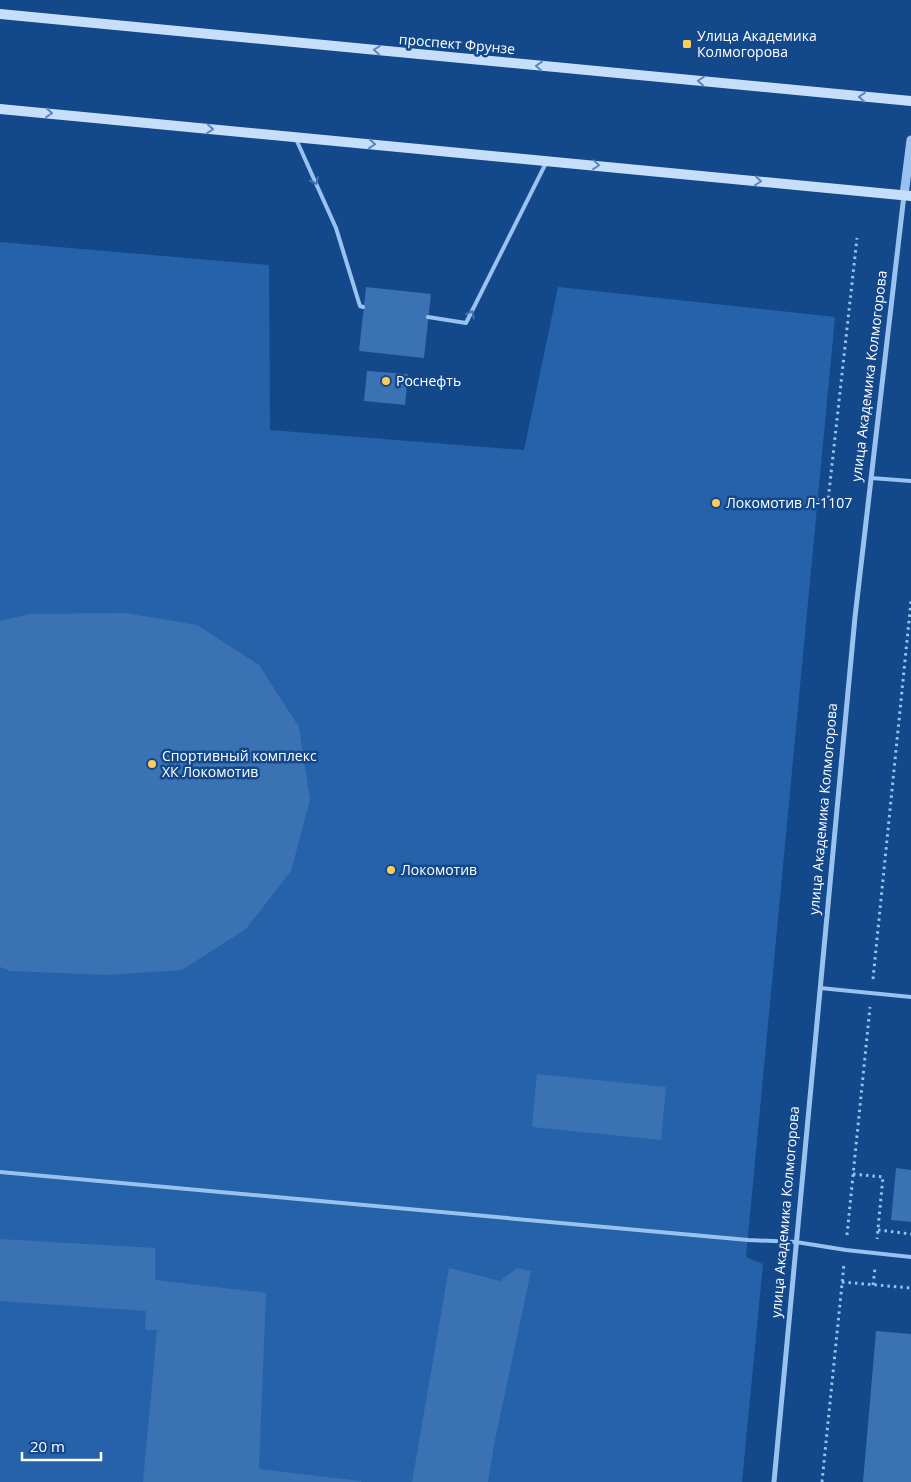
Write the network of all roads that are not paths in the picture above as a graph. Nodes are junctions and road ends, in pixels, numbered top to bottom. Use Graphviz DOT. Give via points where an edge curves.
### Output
graph roads {
  1 [pos="0,14"];
  2 [pos="911,101"];
  3 [pos="0,109"];
  4 [pos="295,137"];
  5 [pos="911,140"];
  6 [pos="548,161"];
  7 [pos="907,195"];
  8 [pos="363,307"];
  9 [pos="428,317"];
  10 [pos="871,478"];
  11 [pos="911,481"];
  12 [pos="820,988"];
  13 [pos="911,997"];
  14 [pos="0,1172"];
  15 [pos="796,1242"];
  16 [pos="911,1257"];
  17 [pos="774,1482"];
  2 -- 1 [label="main road, проспект Фрунзе, one-way"];
  3 -- 4 [label="main road, one-way"];
  4 -- 6 [label="main road, one-way"];
  4 -- 8 [label="lane, one-way" via="336,228 360,306"];
  5 -- 7 [label="street, улица Академика Колмогорова"];
  6 -- 7 [label="main road, one-way"];
  9 -- 6 [label="lane, one-way" via="466,323"];
  7 -- 10 [label="street, улица Академика Колмогорова"];
  10 -- 11 [label="lane"];
  10 -- 12 [label="street, улица Академика Колмогорова"];
  12 -- 13 [label="lane"];
  12 -- 15 [label="street, улица Академика Колмогорова"];
  14 -- 15 [label="lane"];
  15 -- 16 [label="lane"];
  15 -- 17 [label="street, улица Академика Колмогорова"];
}
